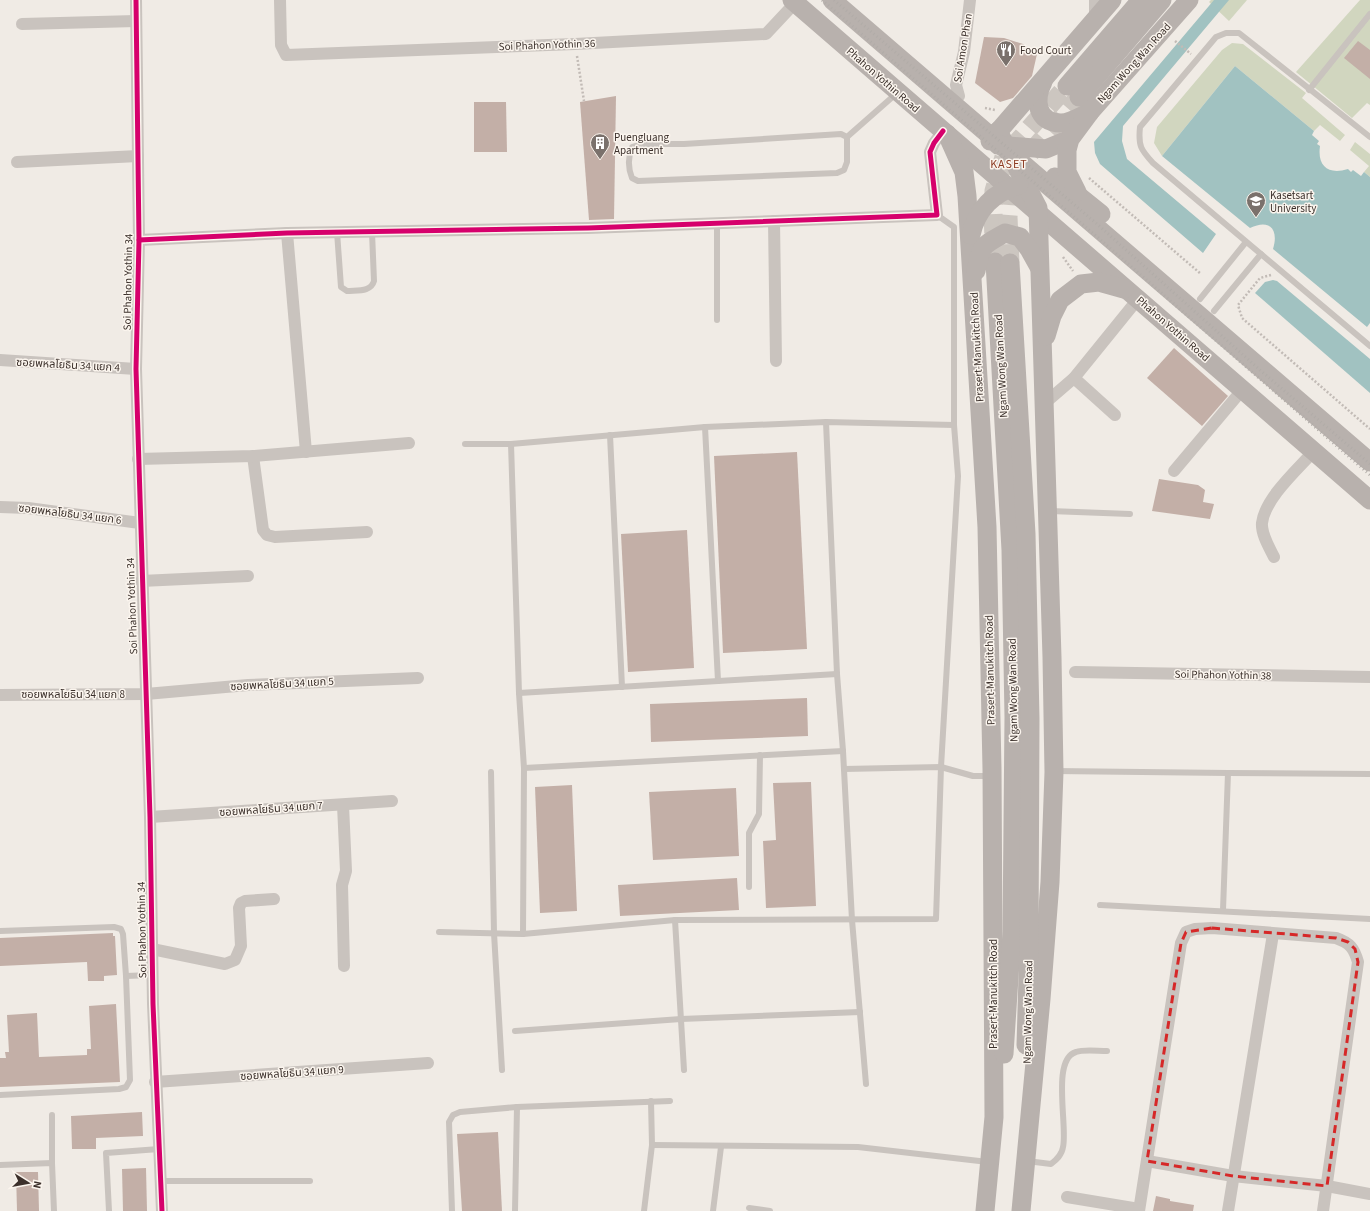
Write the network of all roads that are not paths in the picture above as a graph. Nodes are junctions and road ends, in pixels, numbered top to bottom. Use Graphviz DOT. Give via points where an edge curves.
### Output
graph roads {
  1 [pos="136,0"];
  2 [pos="280,0"];
  3 [pos="970,0"];
  4 [pos="1094,0"];
  5 [pos="1112,0"];
  6 [pos="1141,0"];
  7 [pos="1162,0"];
  8 [pos="1189,0"];
  9 [pos="798,1"];
  10 [pos="838,7"];
  11 [pos="1370,14"];
  12 [pos="1095,20"];
  13 [pos="136,21"];
  14 [pos="22,24"];
  15 [pos="923,64"];
  16 [pos="1046,76"];
  17 [pos="1309,90"];
  18 [pos="898,93"];
  19 [pos="959,96"];
  20 [pos="1090,112"];
  21 [pos="945,132"];
  22 [pos="847,136"];
  23 [pos="1370,137"];
  24 [pos="1070,139"];
  25 [pos="1002,142"];
  26 [pos="138,156"];
  27 [pos="975,160"];
  28 [pos="16,162"];
  29 [pos="1017,186"];
  30 [pos="1071,189"];
  31 [pos="967,214"];
  32 [pos="1038,214"];
  33 [pos="937,215"];
  34 [pos="774,221"];
  35 [pos="717,222"];
  36 [pos="337,232"];
  37 [pos="372,232"];
  38 [pos="287,233"];
  39 [pos="139,240"];
  40 [pos="969,242"];
  41 [pos="1246,242"];
  42 [pos="1261,254"];
  43 [pos="1153,258"];
  44 [pos="1040,270"];
  45 [pos="973,286"];
  46 [pos="1133,294"];
  47 [pos="1198,312"];
  48 [pos="717,320"];
  49 [pos="1370,346"];
  50 [pos="1042,350"];
  51 [pos="0,360"];
  52 [pos="776,361"];
  53 [pos="136,369"];
  54 [pos="1074,378"];
  55 [pos="1243,389"];
  56 [pos="1045,404"];
  57 [pos="1115,415"];
  58 [pos="826,422"];
  59 [pos="954,425"];
  60 [pos="705,428"];
  61 [pos="610,435"];
  62 [pos="409,443"];
  63 [pos="465,444"];
  64 [pos="511,444"];
  65 [pos="1370,447"];
  66 [pos="1314,451"];
  67 [pos="306,452"];
  68 [pos="253,456"];
  69 [pos="138,459"];
  70 [pos="1370,462"];
  71 [pos="1174,471"];
  72 [pos="1370,486"];
  73 [pos="1370,500"];
  74 [pos="0,507"];
  75 [pos="1048,511"];
  76 [pos="1130,514"];
  77 [pos="140,523"];
  78 [pos="367,532"];
  79 [pos="1274,557"];
  80 [pos="248,576"];
  81 [pos="141,581"];
  82 [pos="1075,672"];
  83 [pos="837,674"];
  84 [pos="1370,677"];
  85 [pos="418,678"];
  86 [pos="718,680"];
  87 [pos="622,687"];
  88 [pos="146,694"];
  89 [pos="519,694"];
  90 [pos="0,695"];
  91 [pos="843,751"];
  92 [pos="760,755"];
  93 [pos="941,767"];
  94 [pos="524,768"];
  95 [pos="844,769"];
  96 [pos="491,772"];
  97 [pos="1054,772"];
  98 [pos="1228,773"];
  99 [pos="1370,774"];
  100 [pos="992,776"];
  101 [pos="392,802"];
  102 [pos="344,805"];
  103 [pos="150,817"];
  104 [pos="749,887"];
  105 [pos="274,899"];
  106 [pos="1100,905"];
  107 [pos="1223,910"];
  108 [pos="1370,919"];
  109 [pos="675,920"];
  110 [pos="852,920"];
  111 [pos="0,931"];
  112 [pos="439,932"];
  113 [pos="494,933"];
  114 [pos="523,934"];
  115 [pos="1273,934"];
  116 [pos="152,949"];
  117 [pos="344,966"];
  118 [pos="152,975"];
  119 [pos="126,976"];
  120 [pos="860,1012"];
  121 [pos="681,1019"];
  122 [pos="515,1031"];
  123 [pos="1106,1051"];
  124 [pos="428,1063"];
  125 [pos="502,1070"];
  126 [pos="684,1070"];
  127 [pos="155,1082"];
  128 [pos="866,1084"];
  129 [pos="0,1096"];
  130 [pos="651,1101"];
  131 [pos="670,1101"];
  132 [pos="517,1107"];
  133 [pos="1031,1114"];
  134 [pos="52,1115"];
  135 [pos="994,1117"];
  136 [pos="652,1146"];
  137 [pos="721,1147"];
  138 [pos="159,1149"];
  139 [pos="1026,1161"];
  140 [pos="1147,1161"];
  141 [pos="52,1163"];
  142 [pos="990,1163"];
  143 [pos="0,1165"];
  144 [pos="1233,1176"];
  145 [pos="160,1181"];
  146 [pos="310,1181"];
  147 [pos="1327,1186"];
  148 [pos="1370,1194"];
  149 [pos="1067,1197"];
  150 [pos="749,1208"];
  151 [pos="1139,1210"];
  152 [pos="54,1211"];
  153 [pos="110,1211"];
  154 [pos="162,1211"];
  155 [pos="452,1211"];
  156 [pos="515,1211"];
  157 [pos="644,1211"];
  158 [pos="713,1211"];
  159 [pos="770,1211"];
  160 [pos="985,1211"];
  161 [pos="1021,1211"];
  162 [pos="1228,1211"];
  163 [pos="1323,1211"];
  1 -- 13 [label="street, Soi Phahon Yothin 34"];
  2 -- 9 [label="street, Soi Phahon Yothin 36" via="281,45 286,55 766,34"];
  3 -- 19 [label="street, Soi Amon Phan" via="964,52 956,85"];
  4 -- 12 [label="street"];
  5 -- 12 [label="main road"];
  6 -- 7 [label="main road, Ngam Wong Wan Road" via="1073,91"];
  8 -- 20 [label="main road, Ngam Wong Wan Road"];
  9 -- 10 [label="main road, Phahon Yothin Road"];
  9 -- 18 [label="main road, Phahon Yothin Road"];
  10 -- 15 [label="main road, Phahon Yothin Road"];
  10 -- 47 [label="main road, Phahon Yothin Road"];
  11 -- 17 [label="lane"];
  12 -- 16 [label="main road"];
  13 -- 14 [label="street"];
  13 -- 26 [label="street, Soi Phahon Yothin 34"];
  15 -- 18 [label="main road"];
  15 -- 19 [label="main road, Phahon Yothin Road"];
  16 -- 20 [label="main road" via="1037,98 1040,112 1045,119 1062,123"];
  16 -- 25 [label="main road"];
  17 -- 23 [label="lane"];
  17 -- 41 [label="lane" via="1239,32 1226,33 1216,36 1140,127 1138,141 1142,151"];
  18 -- 21 [label="main road, Phahon Yothin Road"];
  18 -- 22 [label="lane"];
  19 -- 25 [label="main road, Phahon Yothin Road"];
  20 -- 24 [label="main road, Ngam Wong Wan Road"];
  21 -- 25 [label="main road"];
  21 -- 27 [label="main road, Phahon Yothin Road"];
  21 -- 31 [label="main road, Prasert-Manukitch Road" via="964,172"];
  21 -- 33 [label="street" via="934,143 930,152"];
  22 -- 22 [label="lane" via="847,162 844,170 837,173 638,181 632,178 630,172 630,151 632,147 642,144 684,144 841,134"];
  24 -- 25 [label="main road" via="1046,149"];
  24 -- 30 [label="main road, Ngam Wong Wan Road" via="1067,172"];
  25 -- 27 [label="main road"];
  25 -- 29 [label="main road"];
  25 -- 30 [label="main road, Phahon Yothin Road"];
  26 -- 28 [label="street"];
  26 -- 39 [label="street, Soi Phahon Yothin 34"];
  27 -- 29 [label="main road, Phahon Yothin Road"];
  27 -- 31 [label="main road" via="972,195"];
  29 -- 30 [label="main road" via="1031,182"];
  29 -- 32 [label="main road, Phahon Yothin Road"];
  29 -- 40 [label="main road" via="988,201 973,223"];
  30 -- 43 [label="main road, Phahon Yothin Road"];
  31 -- 40 [label="main road, Prasert-Manukitch Road"];
  32 -- 44 [label="main road"];
  32 -- 46 [label="main road, Phahon Yothin Road"];
  33 -- 34 [label="street"];
  33 -- 59 [label="lane" via="954,227"];
  34 -- 35 [label="street"];
  34 -- 52 [label="street"];
  35 -- 37 [label="street" via="588,228"];
  35 -- 48 [label="lane"];
  36 -- 37 [label="street"];
  36 -- 37 [label="lane" via="341,287 347,291 370,289 373,285"];
  36 -- 38 [label="street"];
  38 -- 39 [label="street"];
  38 -- 67 [label="street"];
  39 -- 53 [label="street, Soi Phahon Yothin 34"];
  40 -- 45 [label="main road, Prasert-Manukitch Road"];
  41 -- 42 [label="lane"];
  41 -- 47 [label="lane"];
  42 -- 47 [label="lane"];
  42 -- 49 [label="lane"];
  43 -- 46 [label="main road" via="1133,250 1121,254 1116,272"];
  43 -- 47 [label="main road, Phahon Yothin Road"];
  44 -- 45 [label="main road" via="1020,237 1005,233 986,244 979,253"];
  44 -- 50 [label="main road"];
  45 -- 100 [label="main road, Prasert-Manukitch Road" via="987,527"];
  46 -- 50 [label="main road" via="1099,282 1081,284 1060,300 1052,316"];
  46 -- 54 [label="street"];
  46 -- 55 [label="main road, Phahon Yothin Road"];
  47 -- 65 [label="main road, Phahon Yothin Road"];
  47 -- 70 [label="main road, Phahon Yothin Road"];
  47 -- 72 [label="main road, Phahon Yothin Road"];
  50 -- 56 [label="main road"];
  51 -- 53 [label="street, ซอยพหลโยธิน 34 แยก 4"];
  53 -- 69 [label="street, Soi Phahon Yothin 34"];
  54 -- 56 [label="street"];
  54 -- 57 [label="street"];
  55 -- 66 [label="main road, Phahon Yothin Road"];
  55 -- 71 [label="street"];
  56 -- 75 [label="main road"];
  58 -- 59 [label="lane"];
  58 -- 60 [label="lane"];
  58 -- 83 [label="lane"];
  59 -- 93 [label="lane" via="958,476"];
  60 -- 61 [label="lane"];
  60 -- 86 [label="lane"];
  61 -- 64 [label="lane"];
  61 -- 87 [label="lane"];
  62 -- 67 [label="street"];
  63 -- 64 [label="lane"];
  64 -- 89 [label="lane"];
  66 -- 73 [label="main road, Phahon Yothin Road"];
  66 -- 79 [label="street" via="1277,492 1262,522 1262,531"];
  67 -- 68 [label="street"];
  68 -- 69 [label="street"];
  68 -- 78 [label="street" via="263,530 267,535 275,537"];
  69 -- 77 [label="street, Soi Phahon Yothin 34"];
  74 -- 77 [label="street, ซอยพหลโยธิน 34 แยก 6" via="28,508"];
  75 -- 76 [label="lane"];
  75 -- 97 [label="main road"];
  77 -- 81 [label="street, Soi Phahon Yothin 34"];
  80 -- 81 [label="street"];
  81 -- 88 [label="street, Soi Phahon Yothin 34"];
  82 -- 84 [label="street, Soi Phahon Yothin 38"];
  83 -- 86 [label="lane"];
  83 -- 91 [label="lane"];
  85 -- 88 [label="street, ซอยพหลโยธิน 34 แยก 5" via="248,685"];
  86 -- 87 [label="lane"];
  87 -- 89 [label="lane"];
  88 -- 90 [label="street, ซอยพหลโยธิน 34 แยก 8"];
  88 -- 103 [label="street, Soi Phahon Yothin 34"];
  89 -- 94 [label="lane"];
  91 -- 92 [label="lane"];
  91 -- 95 [label="lane"];
  92 -- 94 [label="lane"];
  92 -- 104 [label="lane" via="759,814 749,833"];
  93 -- 95 [label="lane"];
  93 -- 100 [label="lane" via="973,776"];
  93 -- 110 [label="lane" via="936,919"];
  94 -- 114 [label="lane"];
  95 -- 110 [label="lane"];
  96 -- 113 [label="lane"];
  97 -- 98 [label="lane" via="1069,770"];
  97 -- 133 [label="main road" via="1050,882"];
  98 -- 99 [label="lane"];
  98 -- 107 [label="lane"];
  100 -- 135 [label="main road, Prasert-Manukitch Road"];
  101 -- 102 [label="street, ซอยพหลโยธิน 34 แยก 7"];
  102 -- 103 [label="street, ซอยพหลโยธิน 34 แยก 7"];
  102 -- 117 [label="street"];
  103 -- 116 [label="street, Soi Phahon Yothin 34"];
  105 -- 116 [label="street" via="241,903 241,946 235,960 225,964"];
  106 -- 107 [label="lane"];
  107 -- 108 [label="lane"];
  109 -- 110 [label="lane"];
  109 -- 114 [label="lane"];
  109 -- 121 [label="lane"];
  110 -- 120 [label="lane"];
  111 -- 119 [label="lane" via="114,927 120,929 123,934"];
  112 -- 113 [label="lane"];
  113 -- 114 [label="lane"];
  113 -- 125 [label="lane"];
  115 -- 140 [label="street" via="1212,928 1195,928 1186,932 1181,943"];
  115 -- 144 [label="street"];
  115 -- 147 [label="street" via="1336,938 1348,942 1355,949 1358,962"];
  116 -- 118 [label="street, Soi Phahon Yothin 34"];
  118 -- 119 [label="lane"];
  118 -- 127 [label="street, Soi Phahon Yothin 34"];
  119 -- 129 [label="lane" via="130,1080 126,1086 119,1089"];
  120 -- 121 [label="lane"];
  120 -- 128 [label="lane"];
  121 -- 122 [label="lane"];
  121 -- 126 [label="lane"];
  123 -- 139 [label="lane" via="1076,1052 1068,1057 1064,1064 1063,1079 1063,1148 1058,1159 1051,1164"];
  124 -- 127 [label="street, ซอยพหลโยธิน 34 แยก 9"];
  127 -- 138 [label="street, Soi Phahon Yothin 34"];
  130 -- 131 [label="lane"];
  130 -- 132 [label="lane"];
  130 -- 136 [label="lane"];
  132 -- 155 [label="lane" via="460,1112 453,1115 449,1122"];
  132 -- 156 [label="lane"];
  133 -- 135 [label="main road, Ngam Wong Wan Road" via="1026,1043 1030,719 1026,534 1003,262 1014,742 1012,940 1005,1043"];
  133 -- 139 [label="main road"];
  134 -- 141 [label="lane"];
  135 -- 142 [label="main road, Prasert-Manukitch Road"];
  136 -- 137 [label="lane"];
  136 -- 157 [label="lane"];
  137 -- 142 [label="lane" via="858,1147"];
  137 -- 158 [label="lane"];
  138 -- 145 [label="street, Soi Phahon Yothin 34"];
  138 -- 153 [label="lane" via="106,1153"];
  139 -- 161 [label="main road"];
  140 -- 144 [label="street"];
  140 -- 151 [label="street"];
  141 -- 143 [label="lane"];
  141 -- 152 [label="lane"];
  142 -- 160 [label="main road, Prasert-Manukitch Road"];
  144 -- 147 [label="street"];
  144 -- 162 [label="street"];
  145 -- 146 [label="lane"];
  145 -- 154 [label="street, Soi Phahon Yothin 34"];
  147 -- 148 [label="street"];
  147 -- 163 [label="street"];
  149 -- 151 [label="street"];
  150 -- 159 [label="lane"];
}
